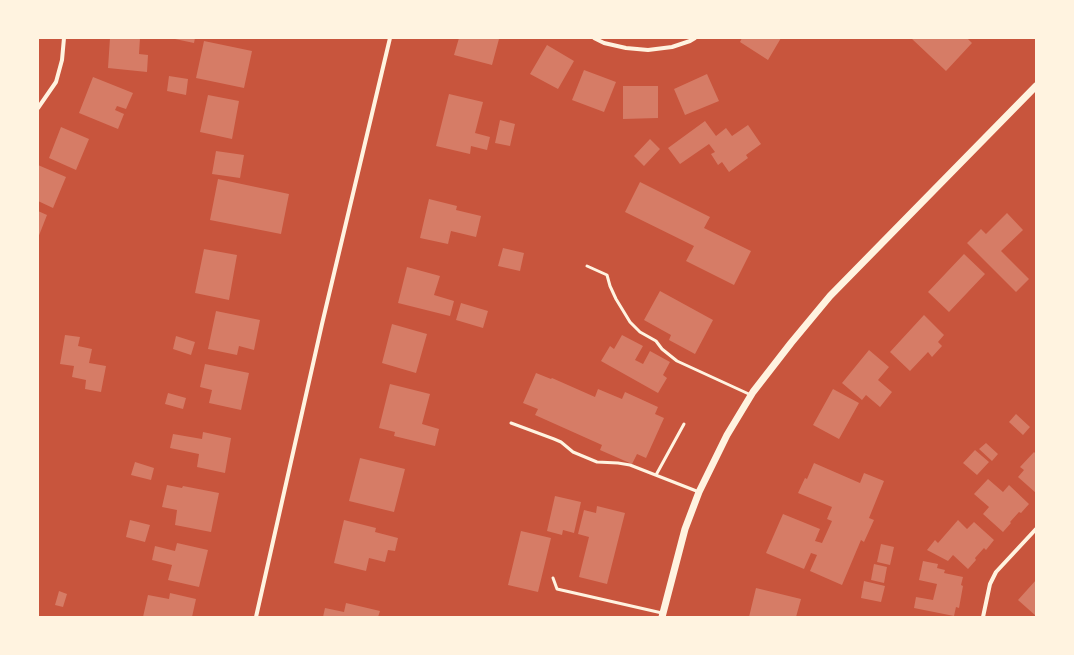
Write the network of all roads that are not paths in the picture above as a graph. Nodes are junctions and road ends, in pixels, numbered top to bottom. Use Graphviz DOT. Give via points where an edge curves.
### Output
graph roads {
  1 [pos="64,38"];
  2 [pos="390,38"];
  3 [pos="594,38"];
  4 [pos="695,38"];
  5 [pos="1036,86"];
  6 [pos="38,108"];
  7 [pos="587,266"];
  8 [pos="752,396"];
  9 [pos="511,423"];
  10 [pos="684,424"];
  11 [pos="656,475"];
  12 [pos="699,492"];
  13 [pos="1036,529"];
  14 [pos="553,578"];
  15 [pos="662,615"];
  16 [pos="256,617"];
  17 [pos="983,617"];
  1 -- 6 [label="street" via="56,82"];
  2 -- 16 [label="street"];
  3 -- 4 [label="street" via="626,48 648,50 672,47"];
  5 -- 8 [label="street" via="830,296"];
  7 -- 8 [label="lane" via="608,275 610,286 624,314 640,332 656,341 677,361"];
  8 -- 12 [label="street" via="727,435"];
  9 -- 11 [label="lane" via="561,442 572,452 597,462 630,465"];
  10 -- 11 [label="lane"];
  11 -- 12 [label="lane"];
  12 -- 15 [label="street" via="685,529"];
  13 -- 17 [label="street" via="996,572 990,584"];
  14 -- 15 [label="lane" via="557,589"];
}
